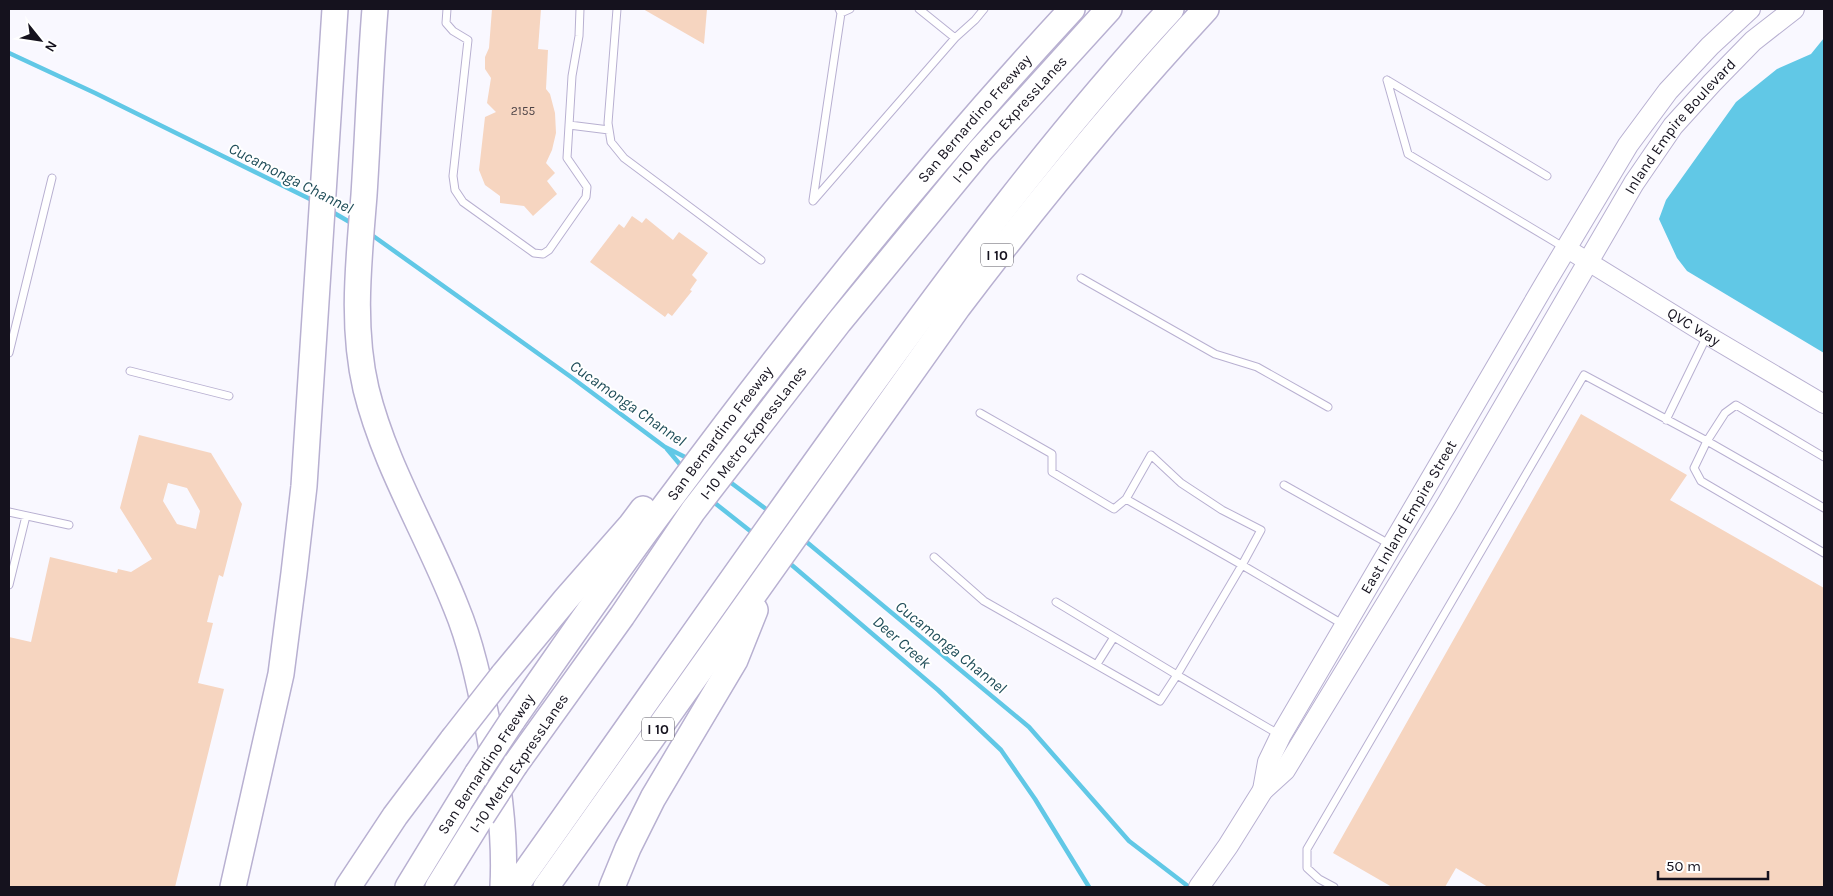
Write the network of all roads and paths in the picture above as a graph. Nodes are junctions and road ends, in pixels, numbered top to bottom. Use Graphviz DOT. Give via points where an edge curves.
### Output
graph roads {
  1 [pos="335,9"];
  2 [pos="375,9"];
  3 [pos="447,9"];
  4 [pos="580,9"];
  5 [pos="617,9"];
  6 [pos="850,9"];
  7 [pos="919,9"];
  8 [pos="984,9"];
  9 [pos="1072,9"];
  10 [pos="1109,9"];
  11 [pos="1171,9"];
  12 [pos="1206,9"];
  13 [pos="1750,9"];
  14 [pos="1794,9"];
  15 [pos="840,11"];
  16 [pos="954,38"];
  17 [pos="569,125"];
  18 [pos="609,130"];
  19 [pos="1547,176"];
  20 [pos="52,178"];
  21 [pos="1566,248"];
  22 [pos="762,260"];
  23 [pos="1589,262"];
  24 [pos="1081,278"];
  25 [pos="1707,336"];
  26 [pos="9,353"];
  27 [pos="130,371"];
  28 [pos="229,396"];
  29 [pos="1824,404"];
  30 [pos="1328,407"];
  31 [pos="980,413"];
  32 [pos="1666,420"];
  33 [pos="1707,441"];
  34 [pos="1824,457"];
  35 [pos="1284,485"];
  36 [pos="668,489"];
  37 [pos="1126,499"];
  38 [pos="1824,508"];
  39 [pos="9,512"];
  40 [pos="26,516"];
  41 [pos="68,525"];
  42 [pos="1391,545"];
  43 [pos="1824,553"];
  44 [pos="934,557"];
  45 [pos="1242,565"];
  46 [pos="770,571"];
  47 [pos="9,585"];
  48 [pos="1056,602"];
  49 [pos="1345,625"];
  50 [pos="1114,637"];
  51 [pos="1097,664"];
  52 [pos="1177,675"];
  53 [pos="1281,735"];
  54 [pos="1263,790"];
  55 [pos="233,887"];
  56 [pos="348,887"];
  57 [pos="408,887"];
  58 [pos="438,887"];
  59 [pos="503,887"];
  60 [pos="514,887"];
  61 [pos="546,887"];
  62 [pos="612,887"];
  63 [pos="1199,887"];
  64 [pos="1334,887"];
  1 -- 55 [label="highway" via="304,486 294,573 281,674"];
  2 -- 59 [label="highway" via="359,262 358,333 366,386 384,448 457,608 479,678 503,820"];
  3 -- 17 [label="lane" via="446,24 468,40 453,176 455,190 463,202 534,253 543,254 549,250 586,197 587,187 567,158"];
  4 -- 17 [label="lane"];
  5 -- 18 [label="lane"];
  6 -- 15 [label="lane"];
  7 -- 16 [label="lane"];
  8 -- 16 [label="lane"];
  9 -- 36 [label="highway, San Bernardino Freeway" via="921,181 705,439"];
  10 -- 58 [label="highway, I-10 Metro ExpressLanes, bridge" via="979,152 838,322 732,459 515,765"];
  11 -- 60 [label="highway" via="1084,107 930,303"];
  12 -- 46 [label="highway, I 10" via="1127,97 1008,240"];
  13 -- 21 [label="main road, Inland Empire Boulevard" via="1668,91 1628,145"];
  14 -- 23 [label="main road, Inland Empire Boulevard" via="1753,41 1673,126 1634,183"];
  15 -- 16 [label="lane" via="813,200"];
  17 -- 18 [label="lane"];
  18 -- 22 [label="lane" via="611,142 624,158"];
  19 -- 21 [label="lane" via="1387,80 1408,154"];
  20 -- 26 [label="lane"];
  21 -- 23 [label="street, QVC Way"];
  21 -- 42 [label="main road, East Inland Empire Street"];
  23 -- 25 [label="street, QVC Way"];
  23 -- 54 [label="main road, East Inland Empire Street" via="1305,738 1285,770"];
  24 -- 30 [label="lane" via="1215,354 1257,367"];
  25 -- 29 [label="street, QVC Way"];
  25 -- 32 [label="lane"];
  27 -- 28 [label="lane"];
  31 -- 37 [label="lane" via="1052,454 1052,472 1114,509"];
  32 -- 33 [label="lane"];
  32 -- 64 [label="lane" via="1584,375 1307,849 1307,868"];
  33 -- 34 [label="lane" via="1725,413 1736,404"];
  33 -- 38 [label="lane"];
  33 -- 43 [label="lane" via="1694,468 1701,481"];
  35 -- 42 [label="lane"];
  36 -- 56 [label="highway, bridge" via="631,525 503,674 395,816"];
  36 -- 57 [label="highway, San Bernardino Freeway, bridge" via="477,774"];
  37 -- 45 [label="lane"];
  37 -- 45 [label="lane" via="1151,455 1181,483 1222,510 1261,530"];
  39 -- 40 [label="lane"];
  40 -- 41 [label="lane"];
  40 -- 47 [label="lane"];
  42 -- 49 [label="main road, East Inland Empire Street"];
  44 -- 51 [label="lane" via="984,601"];
  45 -- 49 [label="lane"];
  45 -- 52 [label="lane"];
  46 -- 61 [label="highway, I 10"];
  46 -- 62 [label="highway" via="735,660 653,798"];
  48 -- 50 [label="lane"];
  49 -- 53 [label="main road, East Inland Empire Street"];
  50 -- 51 [label="lane"];
  50 -- 52 [label="lane"];
  51 -- 52 [label="lane" via="1160,701"];
  52 -- 53 [label="lane"];
  53 -- 54 [label="main road, East Inland Empire Street" via="1268,762"];
  54 -- 63 [label="main road, East Inland Empire Street"];
}
